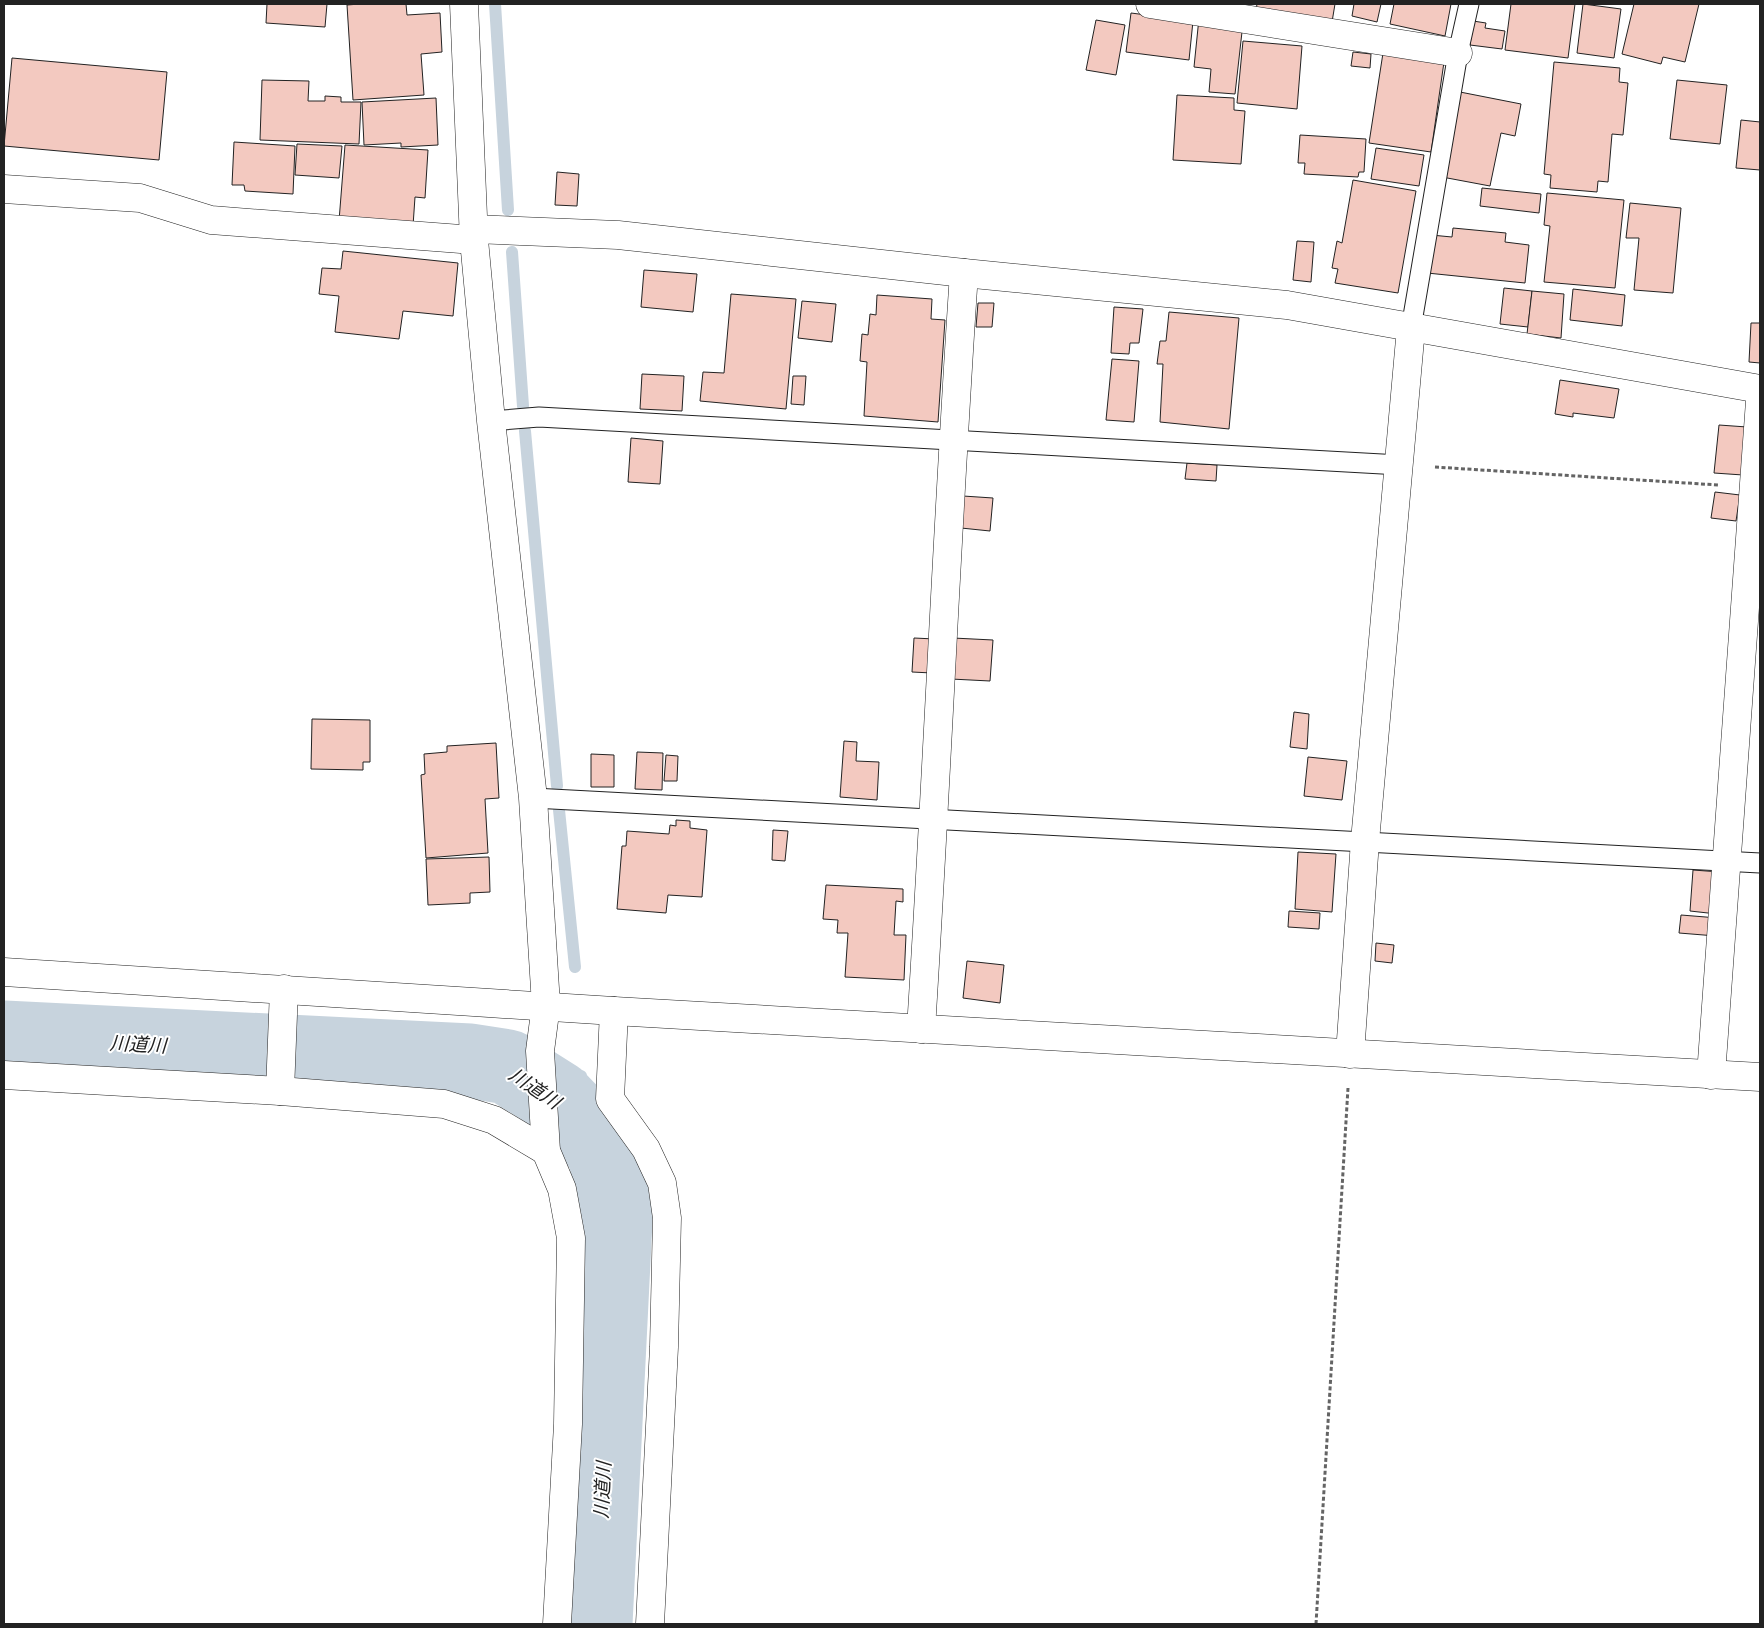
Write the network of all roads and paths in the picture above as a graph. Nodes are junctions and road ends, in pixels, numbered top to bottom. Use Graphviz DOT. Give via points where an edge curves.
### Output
graph roads {
  1 [pos="464,4"];
  2 [pos="1150,4"];
  3 [pos="1469,4"];
  4 [pos="1458,53"];
  5 [pos="4,189"];
  6 [pos="474,235"];
  7 [pos="964,273"];
  8 [pos="1411,328"];
  9 [pos="1760,389"];
  10 [pos="1760,401"];
  11 [pos="492,421"];
  12 [pos="953,440"];
  13 [pos="1400,465"];
  14 [pos="1754,487"];
  15 [pos="532,798"];
  16 [pos="934,818"];
  17 [pos="1365,841"];
  18 [pos="1727,861"];
  19 [pos="1760,862"];
  20 [pos="4,972"];
  21 [pos="284,989"];
  22 [pos="546,1005"];
  23 [pos="614,1011"];
  24 [pos="921,1029"];
  25 [pos="1350,1054"];
  26 [pos="4,1075"];
  27 [pos="1711,1075"];
  28 [pos="1760,1078"];
  29 [pos="280,1084"];
  30 [pos="546,1142"];
  31 [pos="557,1624"];
  32 [pos="650,1624"];
  33 [pos="1316,1624"];
  1 -- 6 [label="street"];
  2 -- 4 [label="street"];
  3 -- 4 [label="lane"];
  4 -- 8 [label="lane"];
  5 -- 6 [label="street" via="140,198 211,220"];
  6 -- 7 [label="street" via="618,235"];
  6 -- 11 [label="street"];
  7 -- 8 [label="street" via="1287,306"];
  7 -- 12 [label="street"];
  8 -- 9 [label="street"];
  8 -- 13 [label="street"];
  10 -- 14 [label="street"];
  11 -- 12 [label="lane" via="539,417"];
  11 -- 15 [label="street"];
  12 -- 13 [label="lane"];
  12 -- 16 [label="street"];
  13 -- 14 [label="path"];
  13 -- 17 [label="street"];
  14 -- 18 [label="street"];
  15 -- 16 [label="lane"];
  15 -- 22 [label="street"];
  16 -- 17 [label="lane"];
  16 -- 24 [label="street"];
  17 -- 18 [label="lane"];
  17 -- 25 [label="street"];
  18 -- 19 [label="lane"];
  18 -- 27 [label="street"];
  20 -- 21 [label="street"];
  21 -- 22 [label="street"];
  21 -- 29 [label="street"];
  22 -- 23 [label="street"];
  22 -- 30 [label="street" via="540,1051"];
  23 -- 24 [label="street"];
  23 -- 32 [label="street" via="610,1099 646,1149 662,1183 667,1218"];
  24 -- 25 [label="street"];
  25 -- 27 [label="street"];
  25 -- 33 [label="path"];
  26 -- 29 [label="street"];
  27 -- 28 [label="street"];
  29 -- 30 [label="street" via="444,1104"];
  30 -- 31 [label="street" via="562,1189 571,1238 568,1424"];
}
